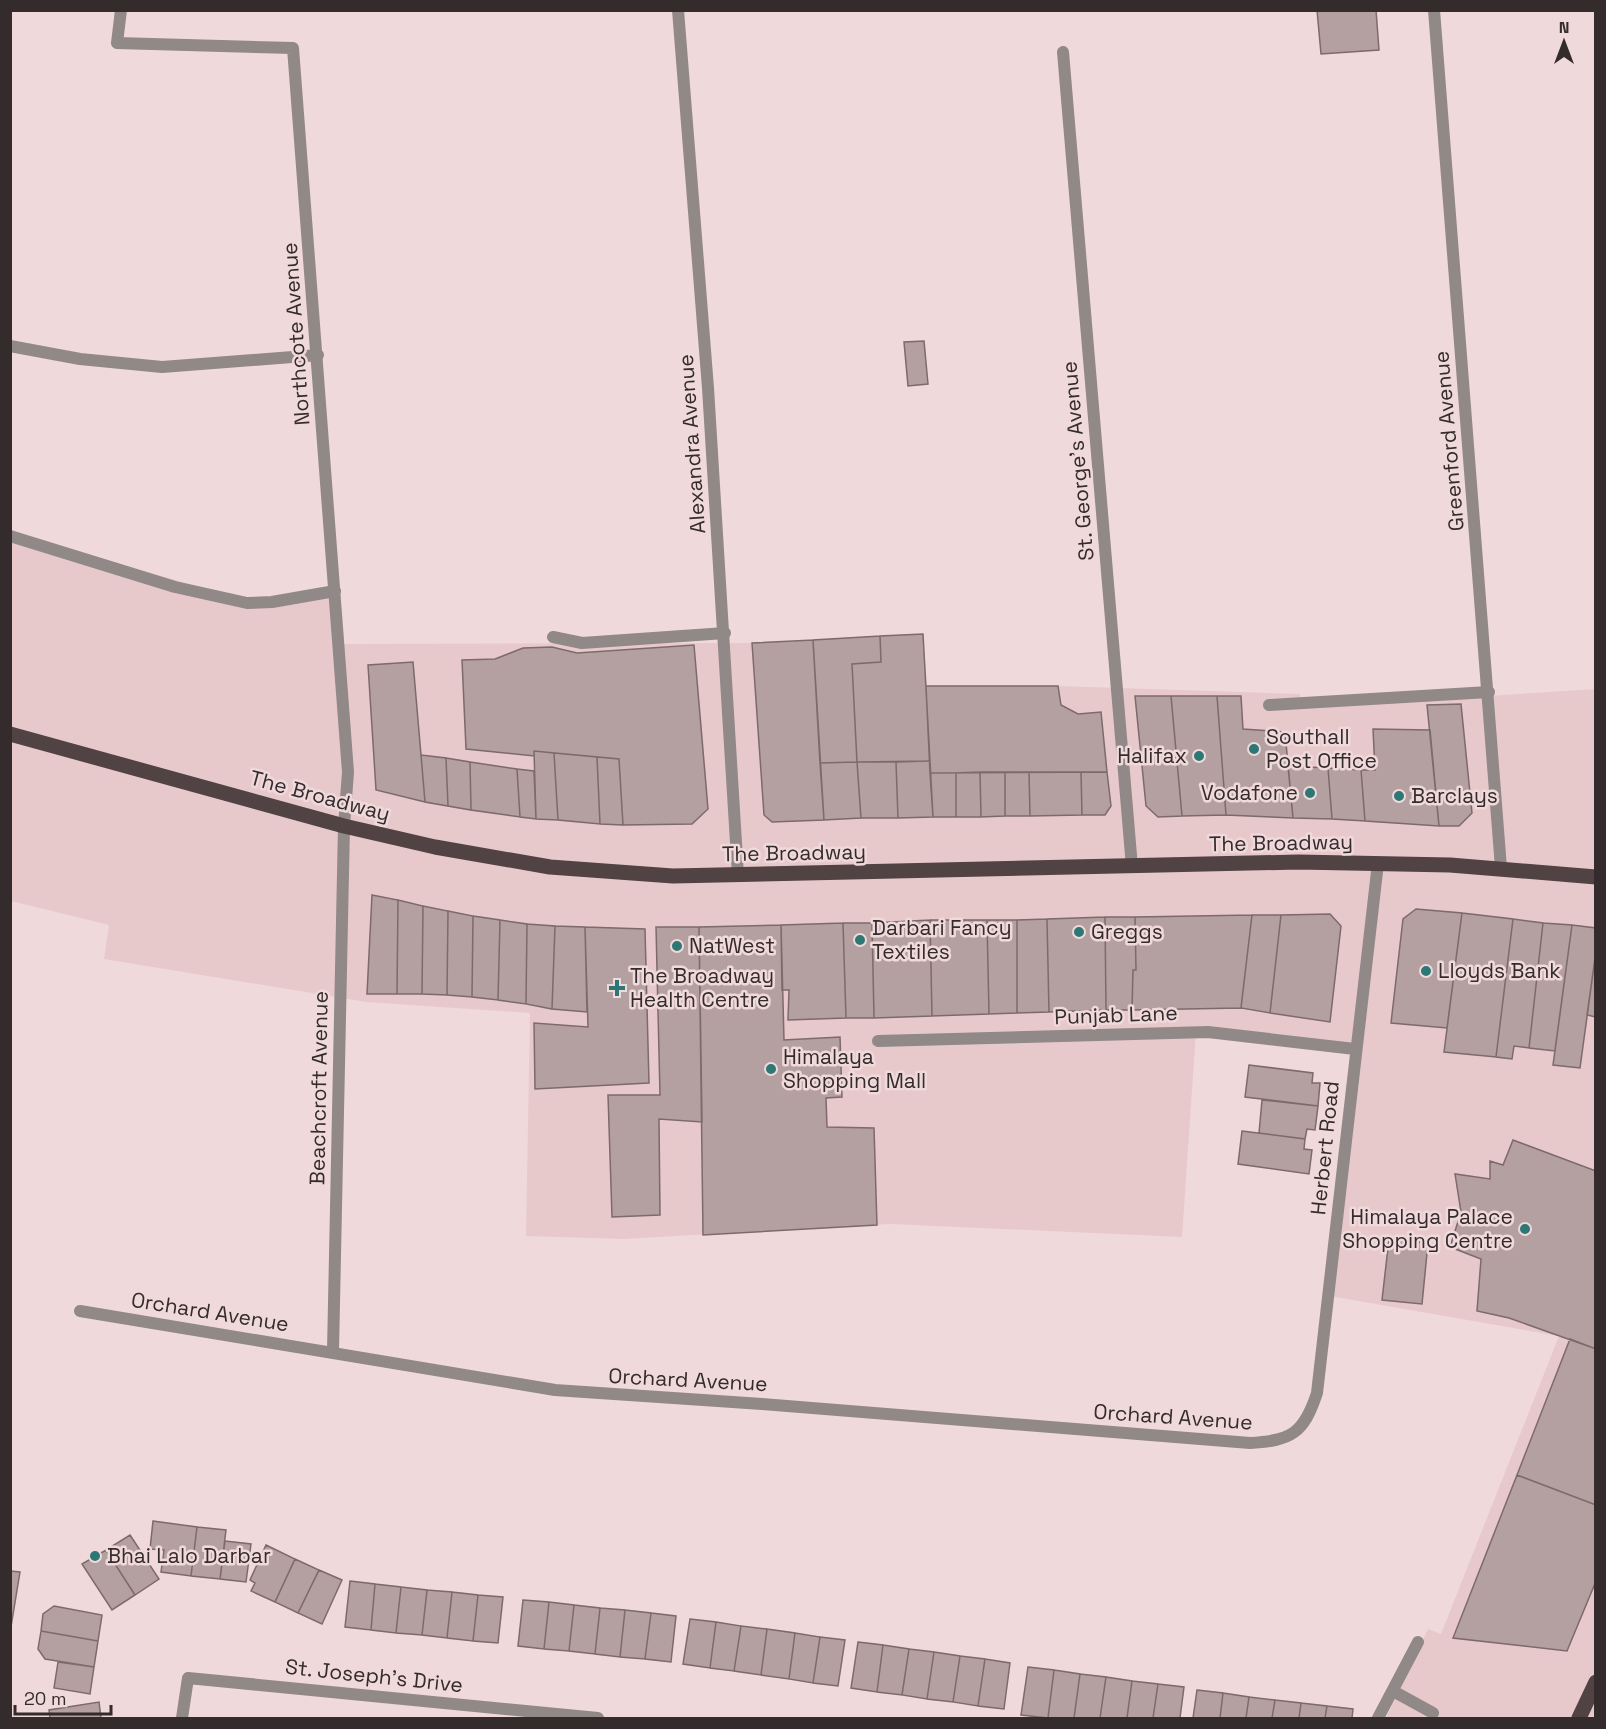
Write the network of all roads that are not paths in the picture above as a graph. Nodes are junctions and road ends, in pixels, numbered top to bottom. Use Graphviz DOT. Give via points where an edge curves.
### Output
graph roads {
  1 [pos="121,10"];
  2 [pos="678,10"];
  3 [pos="1434,10"];
  4 [pos="1063,52"];
  5 [pos="10,346"];
  6 [pos="318,355"];
  7 [pos="10,536"];
  8 [pos="335,591"];
  9 [pos="725,633"];
  10 [pos="553,637"];
  11 [pos="1489,692"];
  12 [pos="1269,705"];
  13 [pos="10,734"];
  14 [pos="344,826"];
  15 [pos="1378,863"];
  16 [pos="1132,867"];
  17 [pos="1501,868"];
  18 [pos="738,875"];
  19 [pos="1596,877"];
  20 [pos="878,1041"];
  21 [pos="1355,1050"];
  22 [pos="80,1311"];
  23 [pos="333,1351"];
  24 [pos="1297,1432"];
  25 [pos="1418,1642"];
  26 [pos="1596,1682"];
  27 [pos="1393,1691"];
  28 [pos="1433,1713"];
  29 [pos="584,1718"];
  30 [pos="182,1719"];
  31 [pos="598,1719"];
  32 [pos="1378,1719"];
  33 [pos="1579,1719"];
  1 -- 6 [label="street, Northcote Avenue" via="117,43 293,48"];
  2 -- 9 [label="street, Alexandra Avenue"];
  3 -- 11 [label="street, Greenford Avenue"];
  4 -- 16 [label="street, St. George's Avenue"];
  5 -- 6 [label="street" via="162,368"];
  6 -- 8 [label="street, Northcote Avenue"];
  7 -- 8 [label="street" via="175,587 247,603"];
  8 -- 14 [label="street, Northcote Avenue" via="348,772"];
  9 -- 10 [label="street" via="582,643"];
  9 -- 18 [label="street, Alexandra Avenue"];
  11 -- 12 [label="street"];
  11 -- 17 [label="street, Greenford Avenue"];
  13 -- 14 [label="main road, The Broadway"];
  14 -- 18 [label="main road, The Broadway" via="550,867 673,876"];
  14 -- 23 [label="street, Beachcroft Avenue"];
  15 -- 16 [label="main road, The Broadway"];
  15 -- 17 [label="main road, The Broadway"];
  15 -- 21 [label="street, Herbert Road"];
  16 -- 18 [label="main road, The Broadway"];
  17 -- 19 [label="main road, The Broadway"];
  20 -- 21 [label="street, Punjab Lane" via="1208,1032"];
  21 -- 24 [label="street, Herbert Road" via="1317,1393 1310,1416"];
  22 -- 23 [label="street, Orchard Avenue"];
  23 -- 24 [label="street, Orchard Avenue" via="593,1394 1250,1443 1276,1442"];
  25 -- 27 [label="street"];
  26 -- 33 [label="main road"];
  27 -- 28 [label="street"];
  27 -- 32 [label="street"];
  29 -- 30 [label="street, St. Joseph's Drive" via="188,1678"];
  29 -- 31 [label="street, St. Joseph's Drive"];
}
